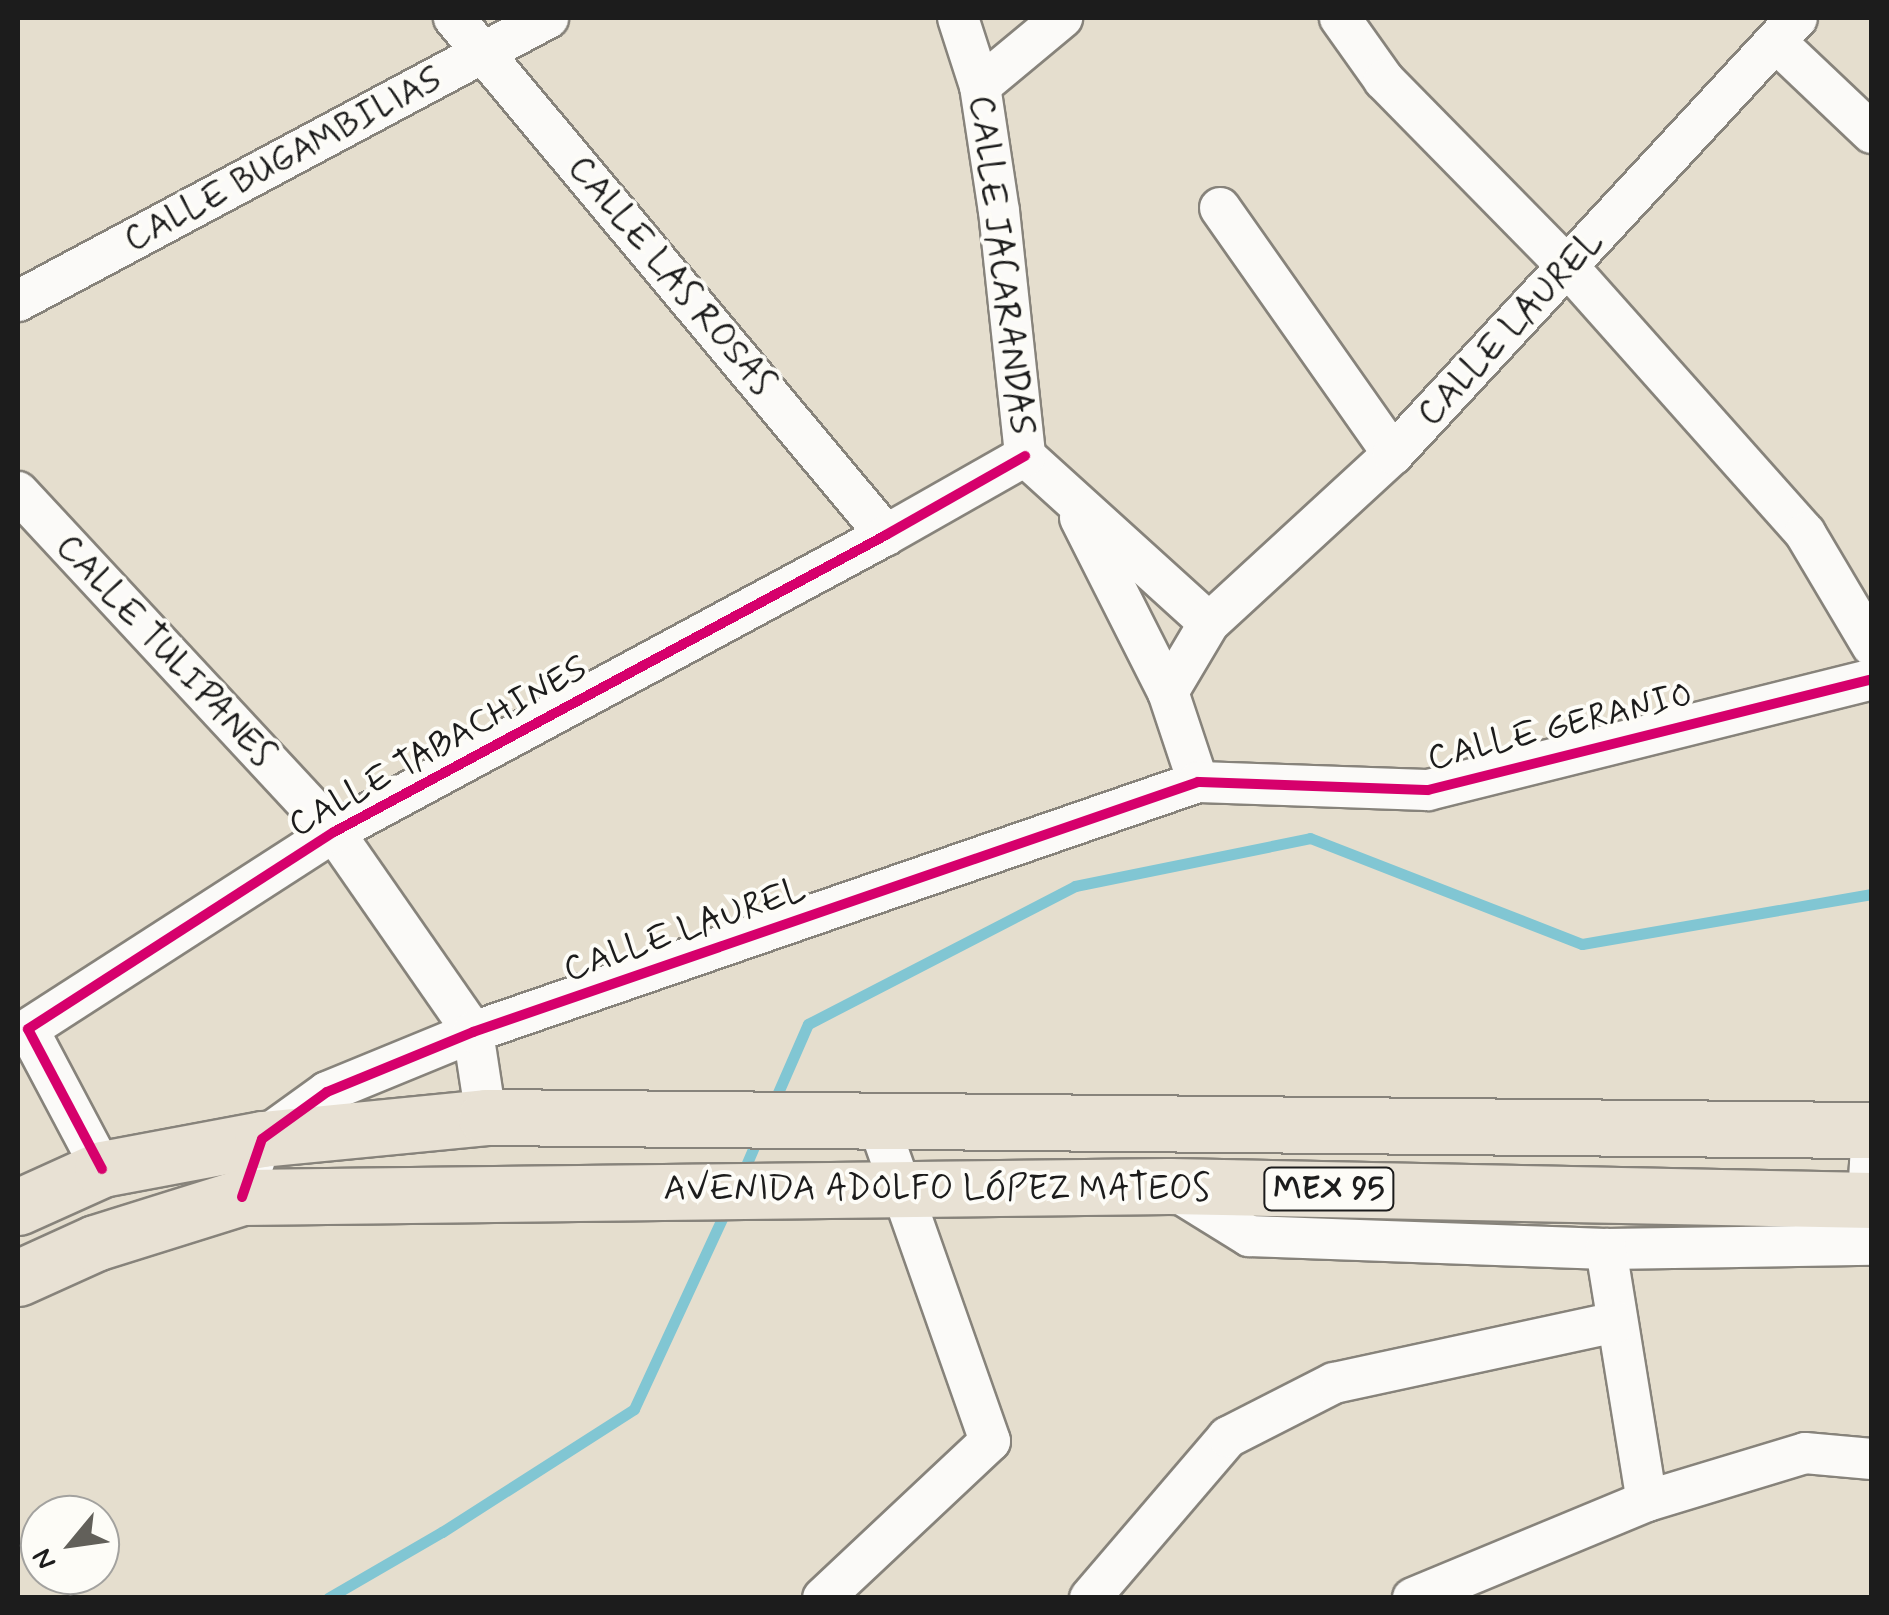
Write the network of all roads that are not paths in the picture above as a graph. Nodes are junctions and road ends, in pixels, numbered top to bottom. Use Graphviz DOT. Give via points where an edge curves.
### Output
graph roads {
  1 [pos="454,18"];
  2 [pos="548,18"];
  3 [pos="958,18"];
  4 [pos="1062,18"];
  5 [pos="1340,18"];
  6 [pos="1786,30"];
  7 [pos="485,53"];
  8 [pos="980,86"];
  9 [pos="1872,133"];
  10 [pos="1220,208"];
  11 [pos="1569,268"];
  12 [pos="18,302"];
  13 [pos="1393,454"];
  14 [pos="1025,456"];
  15 [pos="18,492"];
  16 [pos="1069,496"];
  17 [pos="886,535"];
  18 [pos="1209,623"];
  19 [pos="1872,646"];
  20 [pos="1872,679"];
  21 [pos="1168,692"];
  22 [pos="1198,782"];
  23 [pos="334,832"];
  24 [pos="474,1032"];
  25 [pos="486,1116"];
  26 [pos="876,1118"];
  27 [pos="1871,1129"];
  28 [pos="262,1139"];
  29 [pos="102,1169"];
  30 [pos="1170,1186"];
  31 [pos="900,1191"];
  32 [pos="242,1197"];
  33 [pos="18,1207"];
  34 [pos="1870,1214"];
  35 [pos="1606,1249"];
  36 [pos="18,1278"];
  37 [pos="1617,1322"];
  38 [pos="1872,1459"];
  39 [pos="1646,1501"];
  40 [pos="823,1598"];
  41 [pos="1090,1598"];
  42 [pos="1413,1598"];
  1 -- 7 [label="street, CALLE LAS ROSAS"];
  2 -- 7 [label="street, CALLE BUGAMBILIAS"];
  3 -- 8 [label="street, CALLE JACARANDAS"];
  4 -- 8 [label="street"];
  5 -- 11 [label="street" via="1384,80"];
  6 -- 9 [label="street"];
  6 -- 11 [label="street, CALLE LAUREL"];
  7 -- 12 [label="street, CALLE BUGAMBILIAS"];
  7 -- 17 [label="street, CALLE LAS ROSAS"];
  8 -- 14 [label="street, CALLE JACARANDAS"];
  10 -- 13 [label="street"];
  11 -- 13 [label="street, CALLE LAUREL"];
  11 -- 19 [label="street" via="1805,532"];
  13 -- 18 [label="street, CALLE LAUREL"];
  14 -- 16 [label="street, CALLE JACARANDAS"];
  14 -- 17 [label="street, CALLE TABACHINES"];
  15 -- 23 [label="street, CALLE TULIPANES"];
  16 -- 18 [label="street, CALLE JACARANDAS"];
  16 -- 21 [label="street, CALLE JACARANDAS"];
  17 -- 23 [label="street, CALLE TABACHINES"];
  18 -- 21 [label="street"];
  20 -- 22 [label="street, CALLE GERANIO" via="1428,790"];
  21 -- 22 [label="street, CALLE JACARANDAS"];
  22 -- 24 [label="street, CALLE LAUREL"];
  23 -- 24 [label="street, CALLE TULIPANES"];
  23 -- 29 [label="street, CALLE TABACHINES" via="28,1029"];
  24 -- 25 [label="street, CALLE TULIPANES"];
  24 -- 28 [label="street, CALLE LAUREL" via="327,1092"];
  25 -- 26 [label="main road, AVENIDA ADOLFO LÓPEZ MATEOS / MEX 95"];
  25 -- 28 [label="main road, AVENIDA ADOLFO LÓPEZ MATEOS / MEX 95"];
  26 -- 27 [label="main road, AVENIDA ADOLFO LÓPEZ MATEOS / MEX 95"];
  26 -- 31 [label="street"];
  27 -- 34 [label="street"];
  28 -- 29 [label="main road, AVENIDA ADOLFO LÓPEZ MATEOS / MEX 95"];
  28 -- 32 [label="street"];
  29 -- 33 [label="main road, AVENIDA ADOLFO LÓPEZ MATEOS / MEX 95"];
  30 -- 31 [label="main road, AVENIDA ADOLFO LÓPEZ MATEOS / MEX 95"];
  30 -- 34 [label="main road, AVENIDA ADOLFO LÓPEZ MATEOS / MEX 95"];
  30 -- 35 [label="street" via="1250,1236"];
  31 -- 32 [label="main road, AVENIDA ADOLFO LÓPEZ MATEOS / MEX 95"];
  31 -- 40 [label="street" via="990,1440"];
  32 -- 36 [label="main road, AVENIDA ADOLFO LÓPEZ MATEOS / MEX 95" via="95,1243"];
  34 -- 35 [label="street"];
  35 -- 37 [label="street"];
  37 -- 39 [label="street"];
  37 -- 41 [label="street" via="1334,1383 1228,1438"];
  38 -- 39 [label="street" via="1805,1453"];
  39 -- 42 [label="street"];
}
